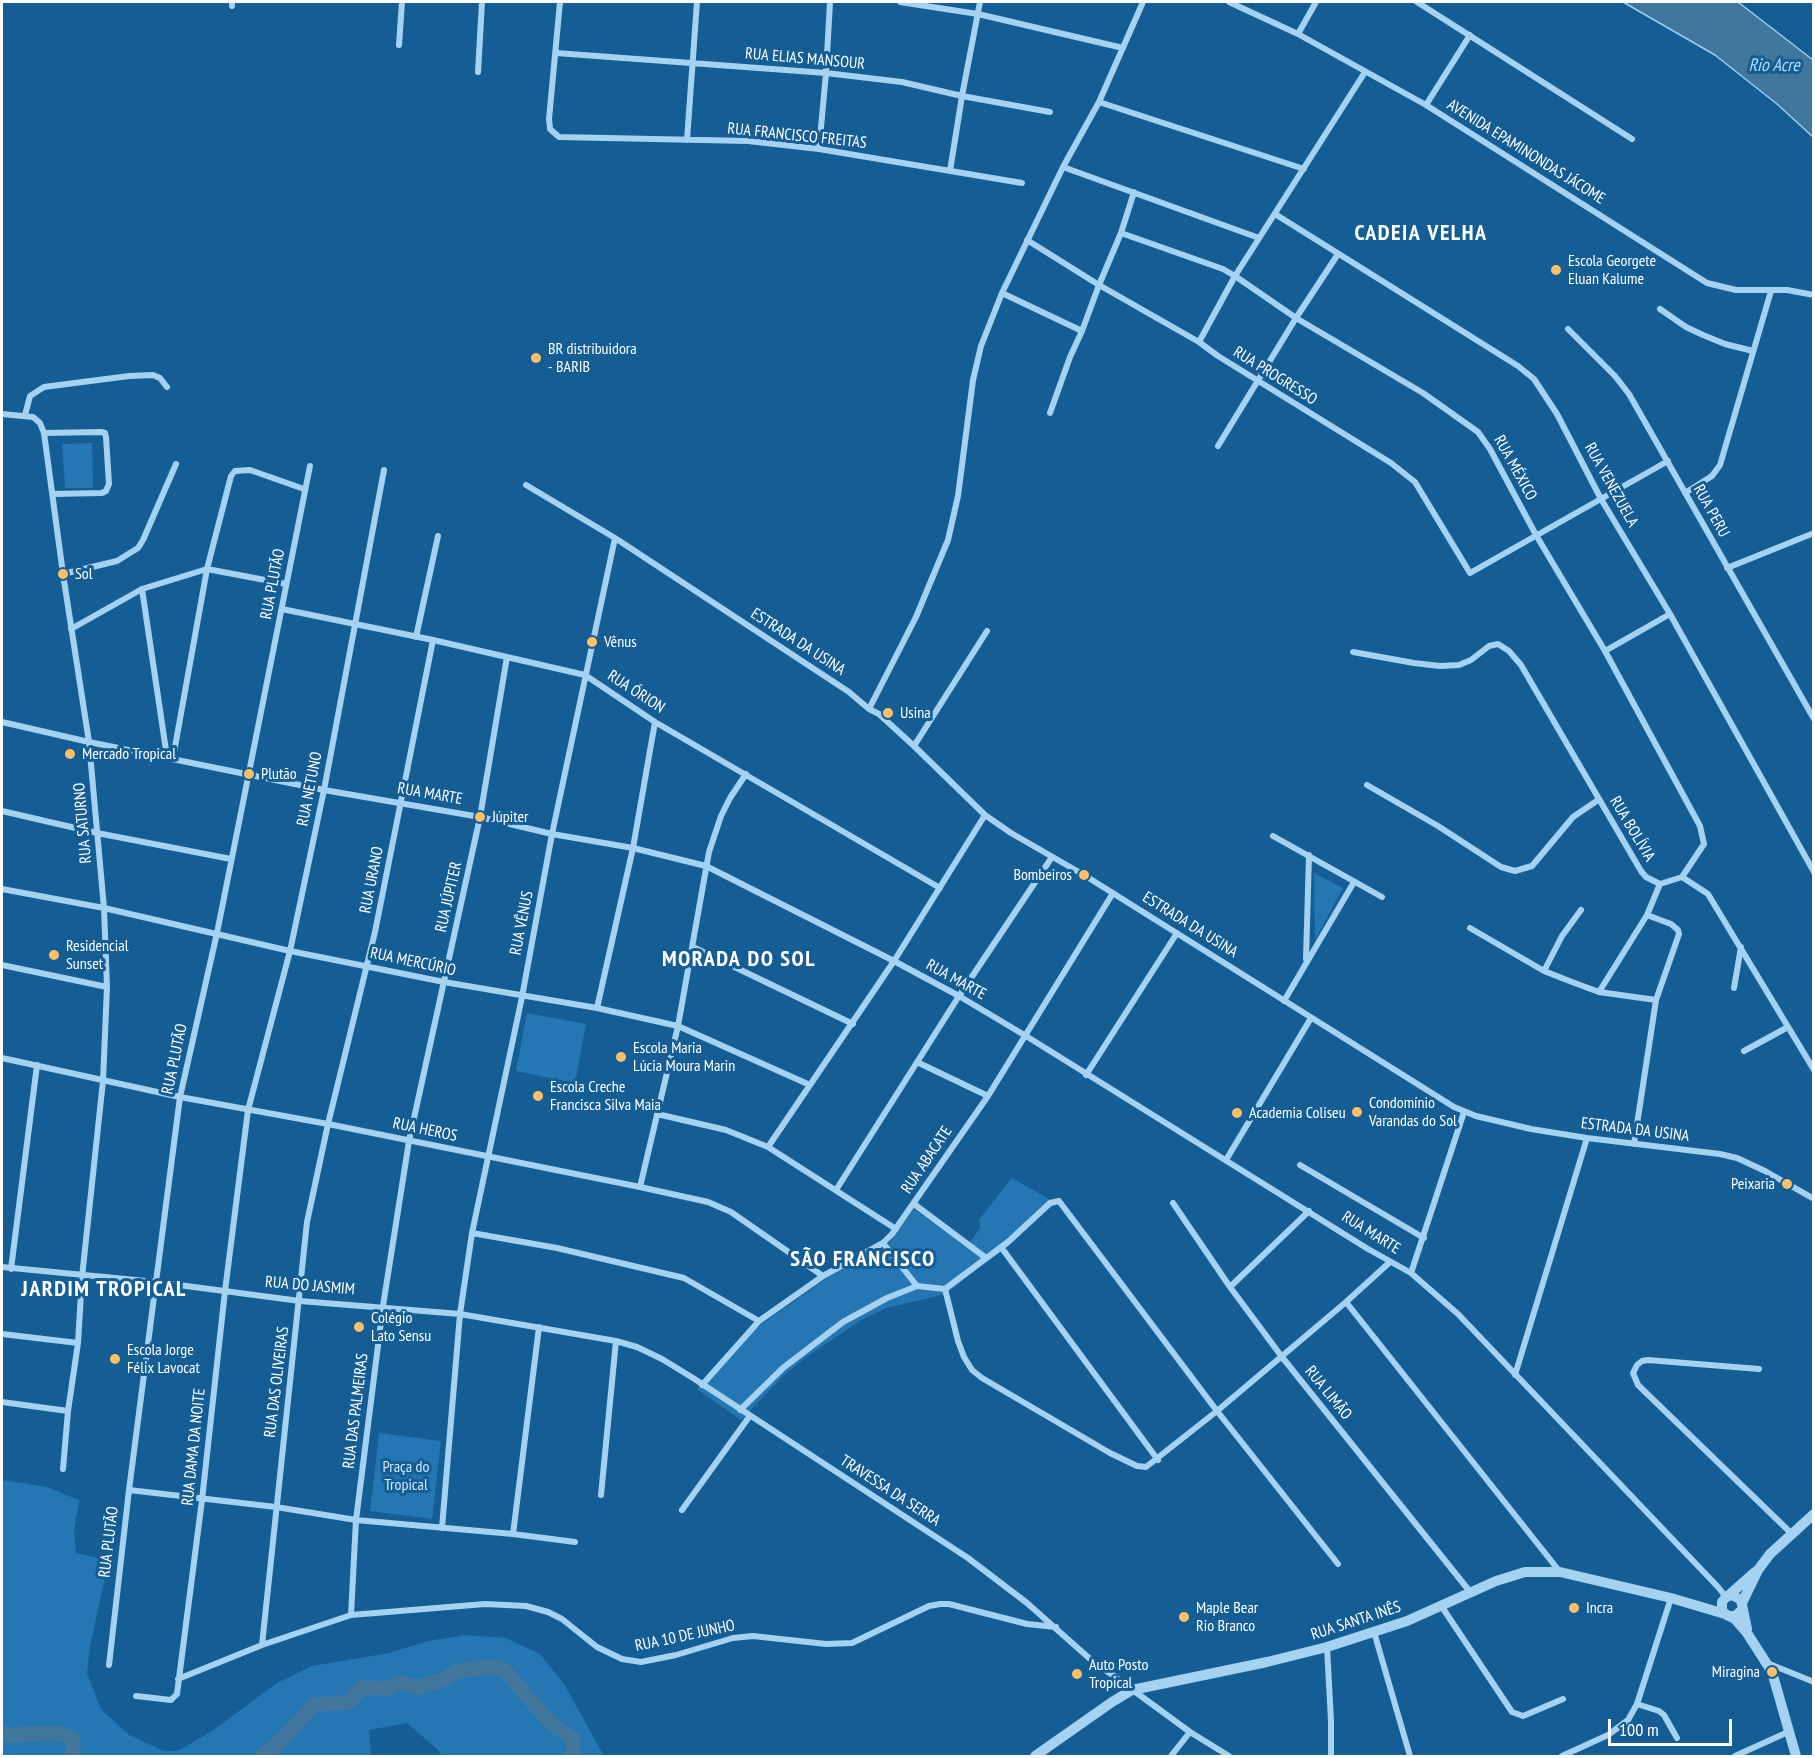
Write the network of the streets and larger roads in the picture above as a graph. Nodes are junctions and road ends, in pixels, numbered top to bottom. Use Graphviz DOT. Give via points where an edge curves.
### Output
graph roads {
  1 [pos="402,2"];
  2 [pos="482,2"];
  3 [pos="560,2"];
  4 [pos="697,2"];
  5 [pos="830,2"];
  6 [pos="900,2"];
  7 [pos="980,2"];
  8 [pos="1143,2"];
  9 [pos="1229,2"];
  10 [pos="1316,2"];
  11 [pos="1417,2"];
  12 [pos="978,14"];
  13 [pos="1298,34"];
  14 [pos="1470,35"];
  15 [pos="399,45"];
  16 [pos="1123,48"];
  17 [pos="556,53"];
  18 [pos="693,64"];
  19 [pos="477,72"];
  20 [pos="1365,72"];
  21 [pos="826,73"];
  22 [pos="962,96"];
  23 [pos="1099,102"];
  24 [pos="1426,105"];
  25 [pos="1050,112"];
  26 [pos="1632,138"];
  27 [pos="687,140"];
  28 [pos="819,149"];
  29 [pos="1063,167"];
  30 [pos="1304,169"];
  31 [pos="950,171"];
  32 [pos="1022,183"];
  33 [pos="1134,192"];
  34 [pos="1275,214"];
  35 [pos="1121,233"];
  36 [pos="1259,238"];
  37 [pos="1027,240"];
  38 [pos="1338,254"];
  39 [pos="1235,276"];
  40 [pos="1099,285"];
  41 [pos="1771,291"];
  42 [pos="1002,293"];
  43 [pos="1814,295"];
  44 [pos="1660,309"];
  45 [pos="1296,318"];
  46 [pos="1568,329"];
  47 [pos="1082,331"];
  48 [pos="1199,342"];
  49 [pos="1753,351"];
  50 [pos="1257,381"];
  51 [pos="167,387"];
  52 [pos="1050,412"];
  53 [pos="2,414"];
  54 [pos="25,415"];
  55 [pos="44,433"];
  56 [pos="1218,446"];
  57 [pos="1668,461"];
  58 [pos="176,464"];
  59 [pos="310,466"];
  60 [pos="384,470"];
  61 [pos="526,485"];
  62 [pos="304,489"];
  63 [pos="1685,493"];
  64 [pos="53,494"];
  65 [pos="1601,499"];
  66 [pos="1814,533"];
  67 [pos="1536,535"];
  68 [pos="438,536"];
  69 [pos="615,538"];
  70 [pos="1727,568"];
  71 [pos="207,569"];
  72 [pos="63,574"];
  73 [pos="286,584"];
  74 [pos="142,589"];
  75 [pos="282,609"];
  76 [pos="1670,614"];
  77 [pos="355,625"];
  78 [pos="71,629"];
  79 [pos="987,632"];
  80 [pos="416,638"];
  81 [pos="433,640"];
  82 [pos="1605,651"];
  83 [pos="1353,652"];
  84 [pos="507,657"];
  85 [pos="585,675"];
  86 [pos="869,709"];
  87 [pos="1814,718"];
  88 [pos="2,722"];
  89 [pos="655,722"];
  90 [pos="89,742"];
  91 [pos="914,746"];
  92 [pos="170,758"];
  93 [pos="249,774"];
  94 [pos="746,774"];
  95 [pos="1367,785"];
  96 [pos="324,790"];
  97 [pos="1598,800"];
  98 [pos="401,803"];
  99 [pos="2,811"];
  100 [pos="985,815"];
  101 [pos="480,817"];
  102 [pos="97,833"];
  103 [pos="552,834"];
  104 [pos="1273,836"];
  105 [pos="633,848"];
  106 [pos="1310,855"];
  107 [pos="1052,857"];
  108 [pos="231,858"];
  109 [pos="706,866"];
  110 [pos="1814,872"];
  111 [pos="1683,877"];
  112 [pos="1354,882"];
  113 [pos="1660,884"];
  114 [pos="940,888"];
  115 [pos="2,889"];
  116 [pos="1113,893"];
  117 [pos="1382,897"];
  118 [pos="104,908"];
  119 [pos="1581,910"];
  120 [pos="1647,915"];
  121 [pos="1470,928"];
  122 [pos="217,933"];
  123 [pos="1177,933"];
  124 [pos="1741,946"];
  125 [pos="693,947"];
  126 [pos="290,951"];
  127 [pos="894,961"];
  128 [pos="1306,962"];
  129 [pos="2,965"];
  130 [pos="368,966"];
  131 [pos="1544,971"];
  132 [pos="444,982"];
  133 [pos="107,987"];
  134 [pos="1734,988"];
  135 [pos="1599,992"];
  136 [pos="959,996"];
  137 [pos="522,997"];
  138 [pos="1656,1000"];
  139 [pos="1284,1001"];
  140 [pos="597,1008"];
  141 [pos="1311,1018"];
  142 [pos="853,1024"];
  143 [pos="678,1026"];
  144 [pos="1788,1027"];
  145 [pos="1026,1036"];
  146 [pos="1744,1051"];
  147 [pos="2,1058"];
  148 [pos="919,1063"];
  149 [pos="37,1065"];
  150 [pos="1814,1070"];
  151 [pos="1086,1075"];
  152 [pos="104,1081"];
  153 [pos="810,1085"];
  154 [pos="988,1096"];
  155 [pos="180,1097"];
  156 [pos="248,1110"];
  157 [pos="1464,1112"];
  158 [pos="657,1114"];
  159 [pos="328,1124"];
  160 [pos="1587,1138"];
  161 [pos="409,1141"];
  162 [pos="1634,1144"];
  163 [pos="768,1146"];
  164 [pos="487,1157"];
  165 [pos="1226,1160"];
  166 [pos="1300,1165"];
  167 [pos="640,1187"];
  168 [pos="836,1190"];
  169 [pos="1814,1200"];
  170 [pos="1173,1203"];
  171 [pos="914,1204"];
  172 [pos="1309,1211"];
  173 [pos="896,1229"];
  174 [pos="472,1233"];
  175 [pos="1424,1238"];
  176 [pos="883,1243"];
  177 [pos="1001,1247"];
  178 [pos="986,1258"];
  179 [pos="1390,1262"];
  180 [pos="2,1268"];
  181 [pos="11,1269"];
  182 [pos="1411,1273"];
  183 [pos="823,1276"];
  184 [pos="82,1277"];
  185 [pos="156,1282"];
  186 [pos="917,1286"];
  187 [pos="1230,1287"];
  188 [pos="945,1289"];
  189 [pos="225,1291"];
  190 [pos="300,1301"];
  191 [pos="1346,1302"];
  192 [pos="383,1306"];
  193 [pos="460,1314"];
  194 [pos="759,1321"];
  195 [pos="539,1327"];
  196 [pos="2,1334"];
  197 [pos="616,1341"];
  198 [pos="78,1343"];
  199 [pos="1282,1357"];
  200 [pos="1759,1369"];
  201 [pos="1515,1375"];
  202 [pos="702,1385"];
  203 [pos="2,1402"];
  204 [pos="740,1410"];
  205 [pos="68,1411"];
  206 [pos="1217,1412"];
  207 [pos="749,1416"];
  208 [pos="1158,1460"];
  209 [pos="63,1469"];
  210 [pos="129,1490"];
  211 [pos="601,1495"];
  212 [pos="202,1500"];
  213 [pos="276,1507"];
  214 [pos="682,1510"];
  215 [pos="1814,1514"];
  216 [pos="356,1520"];
  217 [pos="442,1528"];
  218 [pos="1791,1533"];
  219 [pos="513,1534"];
  220 [pos="575,1542"];
  221 [pos="1338,1564"];
  222 [pos="1758,1570"];
  223 [pos="1560,1572"];
  224 [pos="1472,1594"];
  225 [pos="1671,1598"];
  226 [pos="1726,1598"];
  227 [pos="1697,1605"];
  228 [pos="1742,1606"];
  229 [pos="1442,1607"];
  230 [pos="351,1615"];
  231 [pos="1728,1615"];
  232 [pos="1056,1627"];
  233 [pos="1374,1632"];
  234 [pos="1747,1633"];
  235 [pos="262,1645"];
  236 [pos="1327,1647"];
  237 [pos="1767,1663"];
  238 [pos="109,1665"];
  239 [pos="178,1679"];
  240 [pos="1814,1682"];
  241 [pos="1132,1690"];
  242 [pos="136,1696"];
  243 [pos="1563,1699"];
  244 [pos="1637,1704"];
  245 [pos="1190,1732"];
  246 [pos="1788,1732"];
  247 [pos="1677,1738"];
  248 [pos="1035,1756"];
  249 [pos="1171,1756"];
  250 [pos="1229,1756"];
  251 [pos="1331,1756"];
  252 [pos="1410,1756"];
  253 [pos="1562,1756"];
  254 [pos="1735,1756"];
  255 [pos="1796,1756"];
  1 -- 15 [label="street"];
  2 -- 19 [label="street"];
  3 -- 17 [label="street"];
  4 -- 18 [label="street"];
  5 -- 21 [label="street"];
  6 -- 12 [label="street"];
  7 -- 12 [label="street"];
  8 -- 16 [label="street"];
  9 -- 13 [label="street, AVENIDA EPAMINONDAS JÁCOME"];
  10 -- 13 [label="street"];
  11 -- 14 [label="street"];
  12 -- 16 [label="street"];
  12 -- 22 [label="street"];
  13 -- 20 [label="street, AVENIDA EPAMINONDAS JÁCOME"];
  14 -- 24 [label="street"];
  14 -- 26 [label="street"];
  16 -- 23 [label="street"];
  17 -- 18 [label="street, RUA ELIAS MANSOUR"];
  17 -- 27 [label="street, RUA FRANCISCO FREITAS" via="549,119 554,135"];
  18 -- 21 [label="street, RUA ELIAS MANSOUR"];
  18 -- 27 [label="street"];
  20 -- 24 [label="street, AVENIDA EPAMINONDAS JÁCOME"];
  20 -- 30 [label="street"];
  21 -- 22 [label="street, RUA ELIAS MANSOUR" via="902,82"];
  21 -- 28 [label="street"];
  22 -- 25 [label="street, RUA ELIAS MANSOUR"];
  22 -- 31 [label="street"];
  23 -- 29 [label="street"];
  23 -- 30 [label="street"];
  24 -- 41 [label="street, AVENIDA EPAMINONDAS JÁCOME" via="1707,284"];
  27 -- 28 [label="street, RUA FRANCISCO FREITAS" via="748,141"];
  28 -- 31 [label="street, RUA FRANCISCO FREITAS"];
  29 -- 33 [label="street"];
  29 -- 37 [label="street"];
  30 -- 34 [label="street"];
  31 -- 32 [label="street, RUA FRANCISCO FREITAS"];
  33 -- 35 [label="street"];
  33 -- 36 [label="street"];
  34 -- 36 [label="street"];
  34 -- 38 [label="street, RUA VENEZUELA"];
  35 -- 39 [label="street, RUA MÉXICO"];
  35 -- 40 [label="street"];
  36 -- 39 [label="street"];
  37 -- 40 [label="street, RUA PROGRESSO"];
  37 -- 42 [label="street"];
  38 -- 45 [label="street"];
  38 -- 65 [label="street, RUA VENEZUELA" via="1534,379 1557,414"];
  39 -- 45 [label="street, RUA MÉXICO"];
  39 -- 48 [label="street"];
  40 -- 47 [label="street"];
  40 -- 48 [label="street, RUA PROGRESSO"];
  41 -- 43 [label="street, AVENIDA EPAMINONDAS JÁCOME"];
  41 -- 49 [label="street"];
  42 -- 47 [label="street"];
  42 -- 86 [label="street" via="981,346 948,540 916,617"];
  44 -- 49 [label="street" via="1703,335"];
  45 -- 50 [label="street"];
  45 -- 67 [label="street, RUA MÉXICO" via="1423,393 1478,432"];
  46 -- 57 [label="street, RUA PERU" via="1629,394"];
  47 -- 52 [label="street"];
  48 -- 50 [label="street, RUA PROGRESSO"];
  49 -- 63 [label="street" via="1720,465 1712,476"];
  50 -- 56 [label="street"];
  50 -- 67 [label="street, RUA PROGRESSO" via="1391,463 1415,482 1470,573"];
  51 -- 54 [label="street" via="153,375 44,387 30,396"];
  53 -- 54 [label="street"];
  54 -- 55 [label="street, RUA SATURNO" via="37,419"];
  55 -- 64 [label="street, RUA SATURNO"];
  55 -- 64 [label="street" via="101,432 106,437 106,492"];
  57 -- 63 [label="street, RUA PERU"];
  57 -- 65 [label="street"];
  58 -- 72 [label="street" via="138,548 117,561"];
  59 -- 62 [label="street, RUA PLUTÃO"];
  60 -- 77 [label="street, RUA NETUNO"];
  61 -- 69 [label="street, ESTRADA DA USINA"];
  62 -- 71 [label="street" via="250,470 235,471"];
  62 -- 73 [label="street, RUA PLUTÃO"];
  63 -- 70 [label="street, RUA PERU"];
  64 -- 72 [label="street, RUA SATURNO"];
  65 -- 67 [label="street"];
  65 -- 76 [label="street, RUA VENEZUELA"];
  66 -- 70 [label="street"];
  67 -- 82 [label="street, RUA MÉXICO"];
  68 -- 80 [label="street"];
  69 -- 85 [label="street, RUA VÊNUS"];
  69 -- 86 [label="street, ESTRADA DA USINA"];
  70 -- 87 [label="street, RUA PERU"];
  71 -- 73 [label="street"];
  71 -- 74 [label="street"];
  71 -- 92 [label="street"];
  72 -- 78 [label="street, RUA SATURNO"];
  73 -- 75 [label="street, RUA PLUTÃO"];
  74 -- 78 [label="street"];
  74 -- 92 [label="street"];
  75 -- 77 [label="street, RUA ÓRION"];
  75 -- 93 [label="street, RUA PLUTÃO"];
  76 -- 82 [label="street"];
  76 -- 110 [label="street, RUA VENEZUELA"];
  77 -- 80 [label="street, RUA ÓRION"];
  77 -- 96 [label="street, RUA NETUNO"];
  78 -- 90 [label="street, RUA SATURNO"];
  79 -- 91 [label="street"];
  80 -- 81 [label="street, RUA ÓRION"];
  81 -- 84 [label="street, RUA ÓRION"];
  81 -- 98 [label="street, RUA URANO"];
  82 -- 111 [label="street, RUA MÉXICO" via="1704,837 1701,851"];
  83 -- 97 [label="street, RUA BOLÍVIA" via="1414,663 1459,665 1498,644 1521,665"];
  84 -- 85 [label="street, RUA ÓRION"];
  84 -- 101 [label="street, RUA JÚPITER"];
  85 -- 89 [label="street, RUA ÓRION"];
  85 -- 103 [label="street, RUA VÊNUS"];
  86 -- 91 [label="street, ESTRADA DA USINA"];
  88 -- 90 [label="street, RUA MARTE"];
  89 -- 94 [label="street, RUA ÓRION"];
  89 -- 105 [label="street"];
  90 -- 92 [label="street, RUA MARTE"];
  90 -- 102 [label="street, RUA SATURNO"];
  91 -- 100 [label="street, ESTRADA DA USINA"];
  92 -- 93 [label="street, RUA MARTE"];
  93 -- 96 [label="street, RUA MARTE"];
  93 -- 108 [label="street, RUA PLUTÃO"];
  94 -- 109 [label="street" via="721,816"];
  94 -- 114 [label="street, RUA ÓRION"];
  95 -- 97 [label="street" via="1501,867 1515,871 1532,866 1573,817"];
  96 -- 98 [label="street, RUA MARTE"];
  96 -- 126 [label="street, RUA NETUNO"];
  97 -- 113 [label="street, RUA BOLÍVIA" via="1641,872"];
  98 -- 101 [label="street, RUA MARTE"];
  98 -- 130 [label="street, RUA URANO"];
  99 -- 102 [label="street"];
  100 -- 107 [label="street, ESTRADA DA USINA"];
  100 -- 114 [label="street"];
  101 -- 103 [label="street, RUA MARTE"];
  101 -- 132 [label="street, RUA JÚPITER"];
  102 -- 108 [label="street"];
  102 -- 118 [label="street, RUA SATURNO"];
  103 -- 105 [label="street, RUA MARTE"];
  103 -- 137 [label="street, RUA VÊNUS"];
  104 -- 106 [label="street"];
  105 -- 109 [label="street, RUA MARTE"];
  105 -- 140 [label="street"];
  106 -- 112 [label="street"];
  106 -- 128 [label="street"];
  107 -- 116 [label="street, ESTRADA DA USINA"];
  107 -- 136 [label="street"];
  108 -- 122 [label="street, RUA PLUTÃO"];
  109 -- 125 [label="street"];
  109 -- 127 [label="street, RUA MARTE"];
  111 -- 113 [label="street"];
  111 -- 124 [label="street" via="1708,894"];
  112 -- 117 [label="street"];
  112 -- 128 [label="street"];
  113 -- 120 [label="street"];
  114 -- 127 [label="street"];
  115 -- 118 [label="street, RUA MERCÚRIO"];
  116 -- 123 [label="street, ESTRADA DA USINA"];
  116 -- 145 [label="street, RUA ABACATE"];
  118 -- 122 [label="street, RUA MERCÚRIO"];
  118 -- 133 [label="street, RUA SATURNO"];
  119 -- 131 [label="street"];
  120 -- 135 [label="street"];
  120 -- 138 [label="street" via="1671,924 1679,934"];
  121 -- 131 [label="street"];
  122 -- 126 [label="street, RUA MERCÚRIO"];
  122 -- 155 [label="street, RUA PLUTÃO"];
  123 -- 139 [label="street, ESTRADA DA USINA"];
  123 -- 151 [label="street"];
  124 -- 134 [label="street"];
  124 -- 144 [label="street"];
  125 -- 142 [label="street"];
  125 -- 143 [label="street"];
  126 -- 130 [label="street, RUA MERCÚRIO"];
  126 -- 156 [label="street, RUA NETUNO"];
  127 -- 136 [label="street, RUA MARTE"];
  127 -- 142 [label="street"];
  128 -- 139 [label="street"];
  129 -- 133 [label="street"];
  130 -- 132 [label="street, RUA MERCÚRIO"];
  130 -- 159 [label="street, RUA URANO"];
  131 -- 135 [label="street"];
  132 -- 137 [label="street, RUA MERCÚRIO"];
  132 -- 161 [label="street, RUA JÚPITER"];
  133 -- 152 [label="street, RUA SATURNO"];
  135 -- 138 [label="street"];
  136 -- 145 [label="street, RUA MARTE"];
  136 -- 148 [label="street"];
  137 -- 140 [label="street, RUA MERCÚRIO"];
  137 -- 164 [label="street, RUA VÊNUS"];
  138 -- 162 [label="street"];
  139 -- 141 [label="street, ESTRADA DA USINA"];
  140 -- 143 [label="street, RUA MERCÚRIO"];
  141 -- 157 [label="street, ESTRADA DA USINA"];
  141 -- 165 [label="street"];
  142 -- 153 [label="street"];
  143 -- 153 [label="street, RUA MERCÚRIO"];
  143 -- 158 [label="street"];
  144 -- 146 [label="street"];
  144 -- 150 [label="street"];
  145 -- 151 [label="street, RUA MARTE"];
  145 -- 154 [label="street, RUA ABACATE"];
  147 -- 149 [label="street, RUA HEROS"];
  148 -- 154 [label="street"];
  148 -- 168 [label="street"];
  149 -- 152 [label="street, RUA HEROS"];
  149 -- 181 [label="street"];
  151 -- 165 [label="street, RUA MARTE"];
  152 -- 155 [label="street, RUA HEROS"];
  152 -- 184 [label="street, RUA SATURNO"];
  153 -- 163 [label="street"];
  154 -- 171 [label="street, RUA ABACATE"];
  155 -- 156 [label="street, RUA HEROS"];
  155 -- 185 [label="street, RUA PLUTÃO"];
  156 -- 159 [label="street, RUA HEROS"];
  156 -- 189 [label="street, RUA DAMA DA NOITE"];
  157 -- 160 [label="street, ESTRADA DA USINA"];
  157 -- 175 [label="street"];
  158 -- 163 [label="street" via="726,1130"];
  158 -- 167 [label="street"];
  159 -- 161 [label="street, RUA HEROS"];
  159 -- 190 [label="street, RUA DAS OLIVEIRAS" via="307,1222"];
  160 -- 162 [label="street, ESTRADA DA USINA"];
  160 -- 201 [label="street"];
  161 -- 164 [label="street, RUA HEROS"];
  161 -- 192 [label="street, RUA DAS PALMEIRAS"];
  162 -- 169 [label="street, ESTRADA DA USINA" via="1737,1158"];
  163 -- 168 [label="street"];
  164 -- 167 [label="street, RUA HEROS"];
  164 -- 174 [label="street, RUA VÊNUS"];
  165 -- 172 [label="street, RUA MARTE"];
  166 -- 175 [label="street"];
  167 -- 183 [label="street, RUA HEROS" via="708,1202 731,1212"];
  168 -- 173 [label="street"];
  170 -- 187 [label="street, RUA LIMÃO"];
  171 -- 173 [label="street, RUA ABACATE"];
  171 -- 178 [label="street"];
  172 -- 179 [label="street, RUA MARTE"];
  172 -- 187 [label="street"];
  173 -- 176 [label="street, RUA ABACATE"];
  174 -- 193 [label="street, RUA VÊNUS"];
  174 -- 194 [label="street" via="684,1278"];
  175 -- 182 [label="street"];
  176 -- 183 [label="street, RUA ABACATE"];
  176 -- 186 [label="street"];
  177 -- 178 [label="street"];
  177 -- 206 [label="street" via="1050,1203 1059,1201"];
  177 -- 208 [label="street"];
  178 -- 188 [label="street"];
  179 -- 182 [label="street, RUA MARTE"];
  179 -- 191 [label="street"];
  180 -- 181 [label="street, RUA DO JASMIM"];
  181 -- 184 [label="street, RUA DO JASMIM"];
  182 -- 201 [label="street, RUA MARTE" via="1458,1314"];
  183 -- 194 [label="street, RUA ABACATE"];
  184 -- 185 [label="street, RUA DO JASMIM"];
  184 -- 198 [label="street, RUA SATURNO"];
  185 -- 189 [label="street, RUA DO JASMIM"];
  185 -- 210 [label="street, RUA PLUTÃO"];
  186 -- 188 [label="street"];
  186 -- 204 [label="street" via="843,1322 783,1368"];
  187 -- 199 [label="street, RUA LIMÃO"];
  188 -- 208 [label="street" via="964,1357 972,1370 1129,1463 1146,1467"];
  189 -- 190 [label="street, RUA DO JASMIM"];
  189 -- 212 [label="street, RUA DAMA DA NOITE"];
  190 -- 192 [label="street, RUA DO JASMIM"];
  190 -- 213 [label="street, RUA DAS OLIVEIRAS"];
  191 -- 199 [label="street"];
  191 -- 223 [label="street"];
  192 -- 193 [label="street, RUA DO JASMIM"];
  192 -- 216 [label="street, RUA DAS PALMEIRAS"];
  193 -- 195 [label="street, RUA DO JASMIM"];
  193 -- 217 [label="street, RUA VÊNUS"];
  194 -- 202 [label="street, RUA ABACATE"];
  195 -- 197 [label="street, RUA DO JASMIM"];
  195 -- 219 [label="street"];
  196 -- 198 [label="street"];
  197 -- 202 [label="street, TRAVESSA DA SERRA" via="662,1359"];
  197 -- 211 [label="street"];
  198 -- 205 [label="street, RUA SATURNO"];
  199 -- 206 [label="street"];
  199 -- 224 [label="street, RUA LIMÃO"];
  200 -- 218 [label="street" via="1648,1360 1637,1365 1633,1373 1638,1385"];
  201 -- 226 [label="street, RUA MARTE"];
  202 -- 204 [label="street, TRAVESSA DA SERRA"];
  203 -- 205 [label="street"];
  204 -- 207 [label="street, TRAVESSA DA SERRA"];
  205 -- 209 [label="street, RUA SATURNO"];
  206 -- 208 [label="street"];
  206 -- 221 [label="street"];
  207 -- 214 [label="street"];
  207 -- 232 [label="street, TRAVESSA DA SERRA" via="968,1558"];
  210 -- 212 [label="street"];
  210 -- 238 [label="street, RUA PLUTÃO"];
  212 -- 213 [label="street"];
  212 -- 239 [label="street, RUA DAMA DA NOITE"];
  213 -- 216 [label="street"];
  213 -- 235 [label="street, RUA DAS OLIVEIRAS"];
  215 -- 218 [label="street"];
  216 -- 217 [label="street"];
  216 -- 230 [label="street, RUA DAS PALMEIRAS"];
  217 -- 219 [label="street"];
  218 -- 222 [label="street"];
  219 -- 220 [label="street"];
  222 -- 226 [label="street"];
  222 -- 228 [label="street"];
  223 -- 224 [label="street, RUA SANTA INÊS" via="1525,1572"];
  223 -- 225 [label="street, RUA SANTA INÊS"];
  224 -- 229 [label="street, RUA SANTA INÊS"];
  225 -- 227 [label="street, RUA SANTA INÊS"];
  225 -- 244 [label="street"];
  226 -- 227 [label="street, RUA SANTA INÊS"];
  226 -- 228 [label="street" via="1738,1598"];
  226 -- 231 [label="street" via="1721,1608"];
  227 -- 231 [label="street, RUA SANTA INÊS"];
  228 -- 231 [label="street" via="1738,1615"];
  228 -- 234 [label="street"];
  229 -- 233 [label="street, RUA SANTA INÊS"];
  229 -- 243 [label="street" via="1512,1712 1523,1716"];
  230 -- 232 [label="street, RUA 10 DE JUNHO" via="484,1604 526,1606 562,1619 609,1654 641,1662 753,1636 852,1643 940,1604"];
  230 -- 235 [label="street, RUA 10 DE JUNHO"];
  231 -- 234 [label="street"];
  232 -- 241 [label="street, TRAVESSA DA SERRA"];
  233 -- 236 [label="street, RUA SANTA INÊS"];
  233 -- 252 [label="street"];
  234 -- 237 [label="street"];
  235 -- 239 [label="street, RUA 10 DE JUNHO"];
  236 -- 241 [label="street, RUA SANTA INÊS"];
  236 -- 251 [label="street"];
  237 -- 240 [label="street"];
  237 -- 246 [label="street"];
  239 -- 242 [label="street" via="177,1694 171,1700"];
  241 -- 245 [label="street, TRAVESSA DA SERRA"];
  241 -- 248 [label="street, RUA SANTA INÊS"];
  244 -- 247 [label="street" via="1664,1715"];
  244 -- 253 [label="street" via="1620,1727"];
  245 -- 249 [label="street"];
  245 -- 250 [label="street, TRAVESSA DA SERRA"];
  246 -- 254 [label="street"];
  246 -- 255 [label="street"];
}
